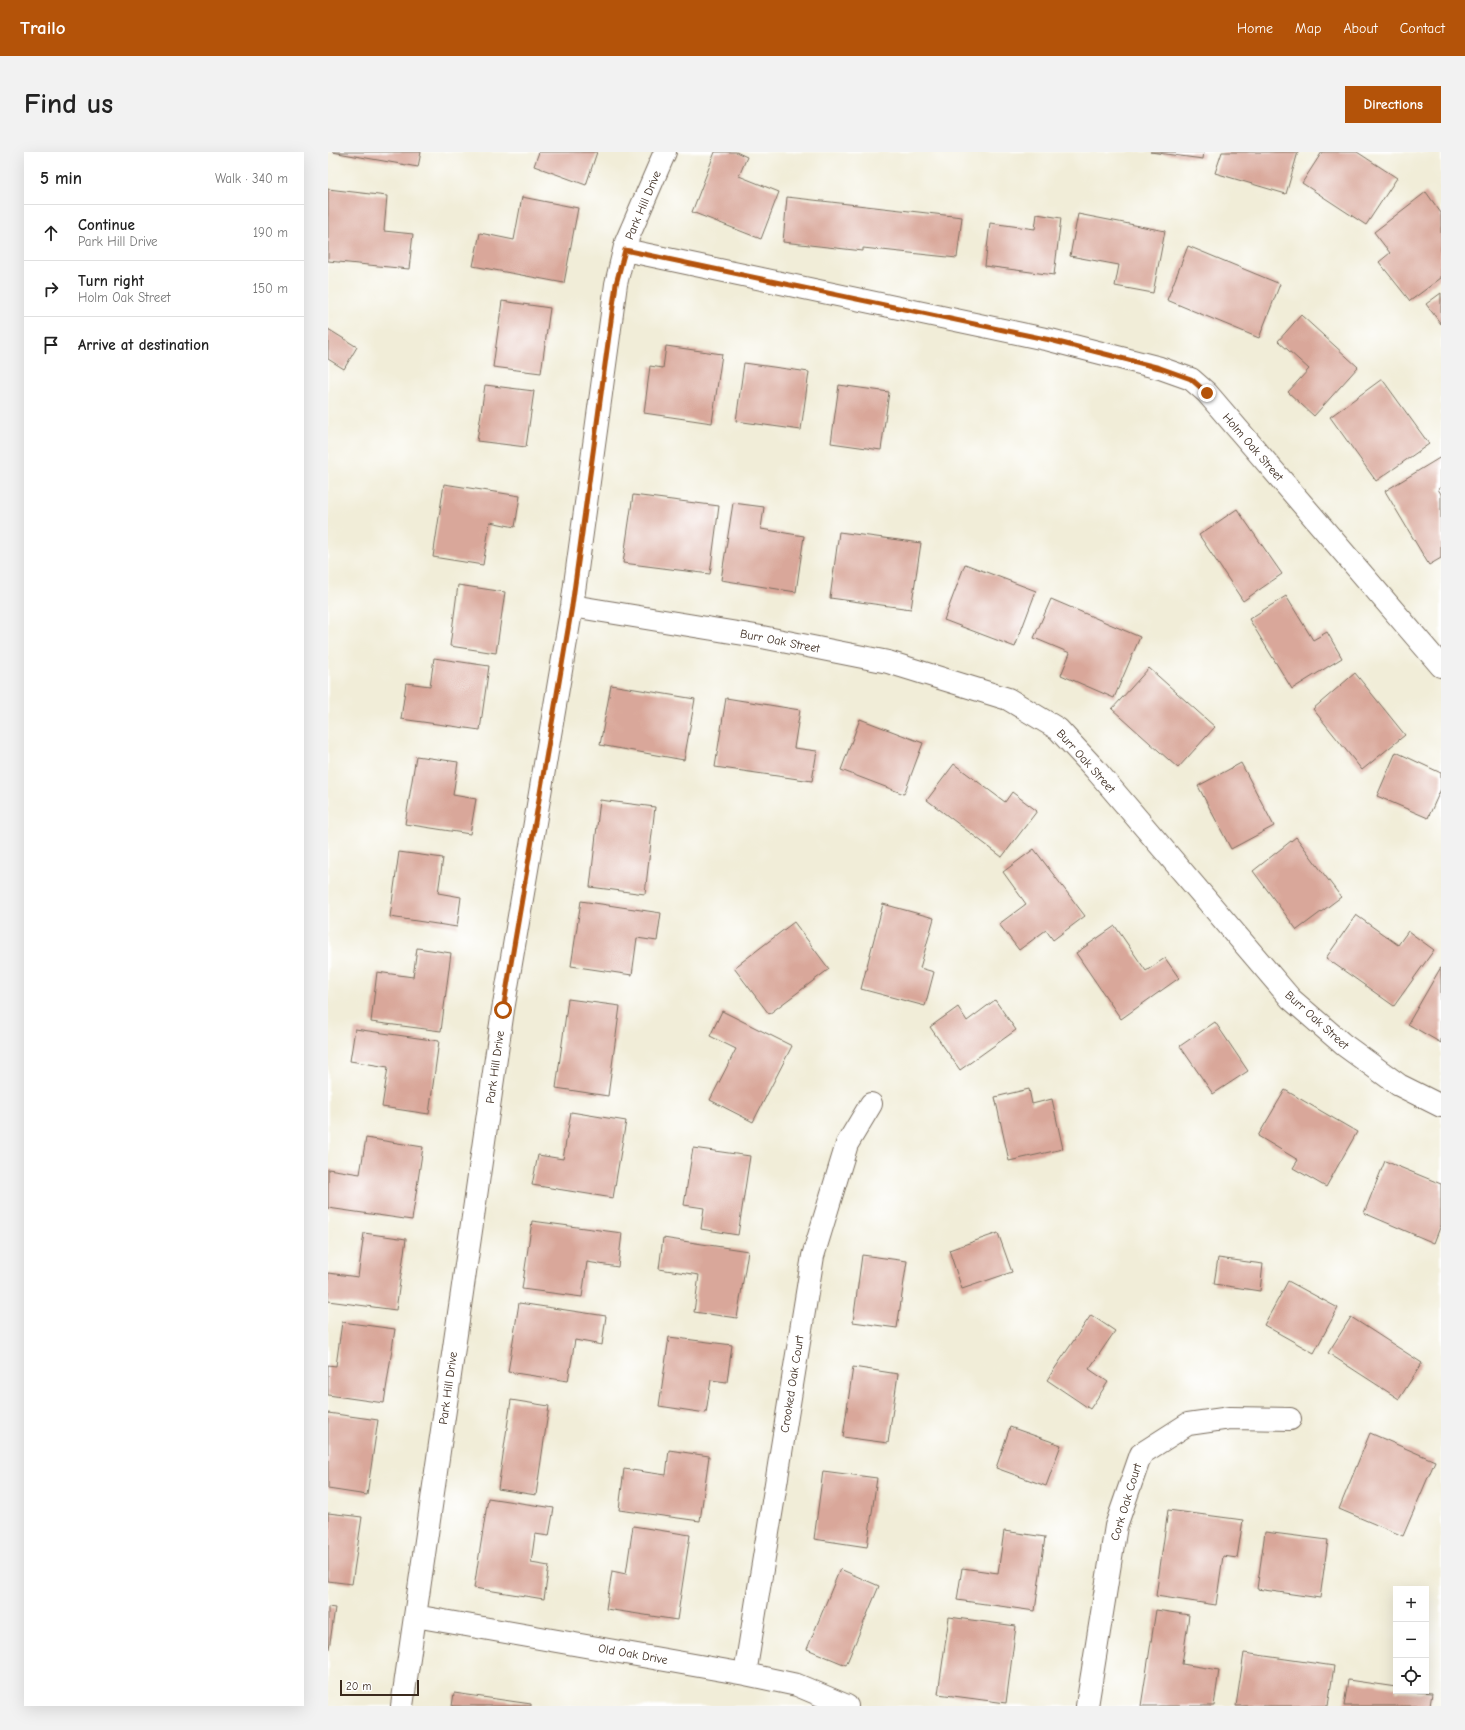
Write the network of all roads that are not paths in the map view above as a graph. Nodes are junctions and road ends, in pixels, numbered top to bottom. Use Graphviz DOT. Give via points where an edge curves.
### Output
graph roads {
  1 [pos="665,152"];
  2 [pos="625,250"];
  3 [pos="572,606"];
  4 [pos="1441,666"];
  5 [pos="871,1104"];
  6 [pos="1441,1106"];
  7 [pos="1290,1419"];
  8 [pos="415,1616"];
  9 [pos="745,1674"];
  10 [pos="402,1706"];
  11 [pos="847,1706"];
  12 [pos="1086,1706"];
  1 -- 2 [label="street, Park Hill Drive" via="626,242"];
  2 -- 3 [label="street, Park Hill Drive" via="616,284"];
  2 -- 4 [label="street, Holm Oak Street" via="1050,340 1160,368 1191,379 1207,393"];
  3 -- 6 [label="street, Burr Oak Street" via="762,637 888,662 1008,699 1058,729 1291,999 1344,1045 1393,1080"];
  3 -- 8 [label="street, Park Hill Drive" via="503,1010"];
  5 -- 9 [label="street, Crooked Oak Court" via="847,1144 813,1256"];
  7 -- 12 [label="street, Cork Oak Court" via="1230,1418 1188,1424 1141,1454 1116,1526"];
  8 -- 9 [label="street, Old Oak Drive"];
  8 -- 10 [label="street, Park Hill Drive"];
  9 -- 11 [label="street, Old Oak Drive" via="798,1686"];
}
